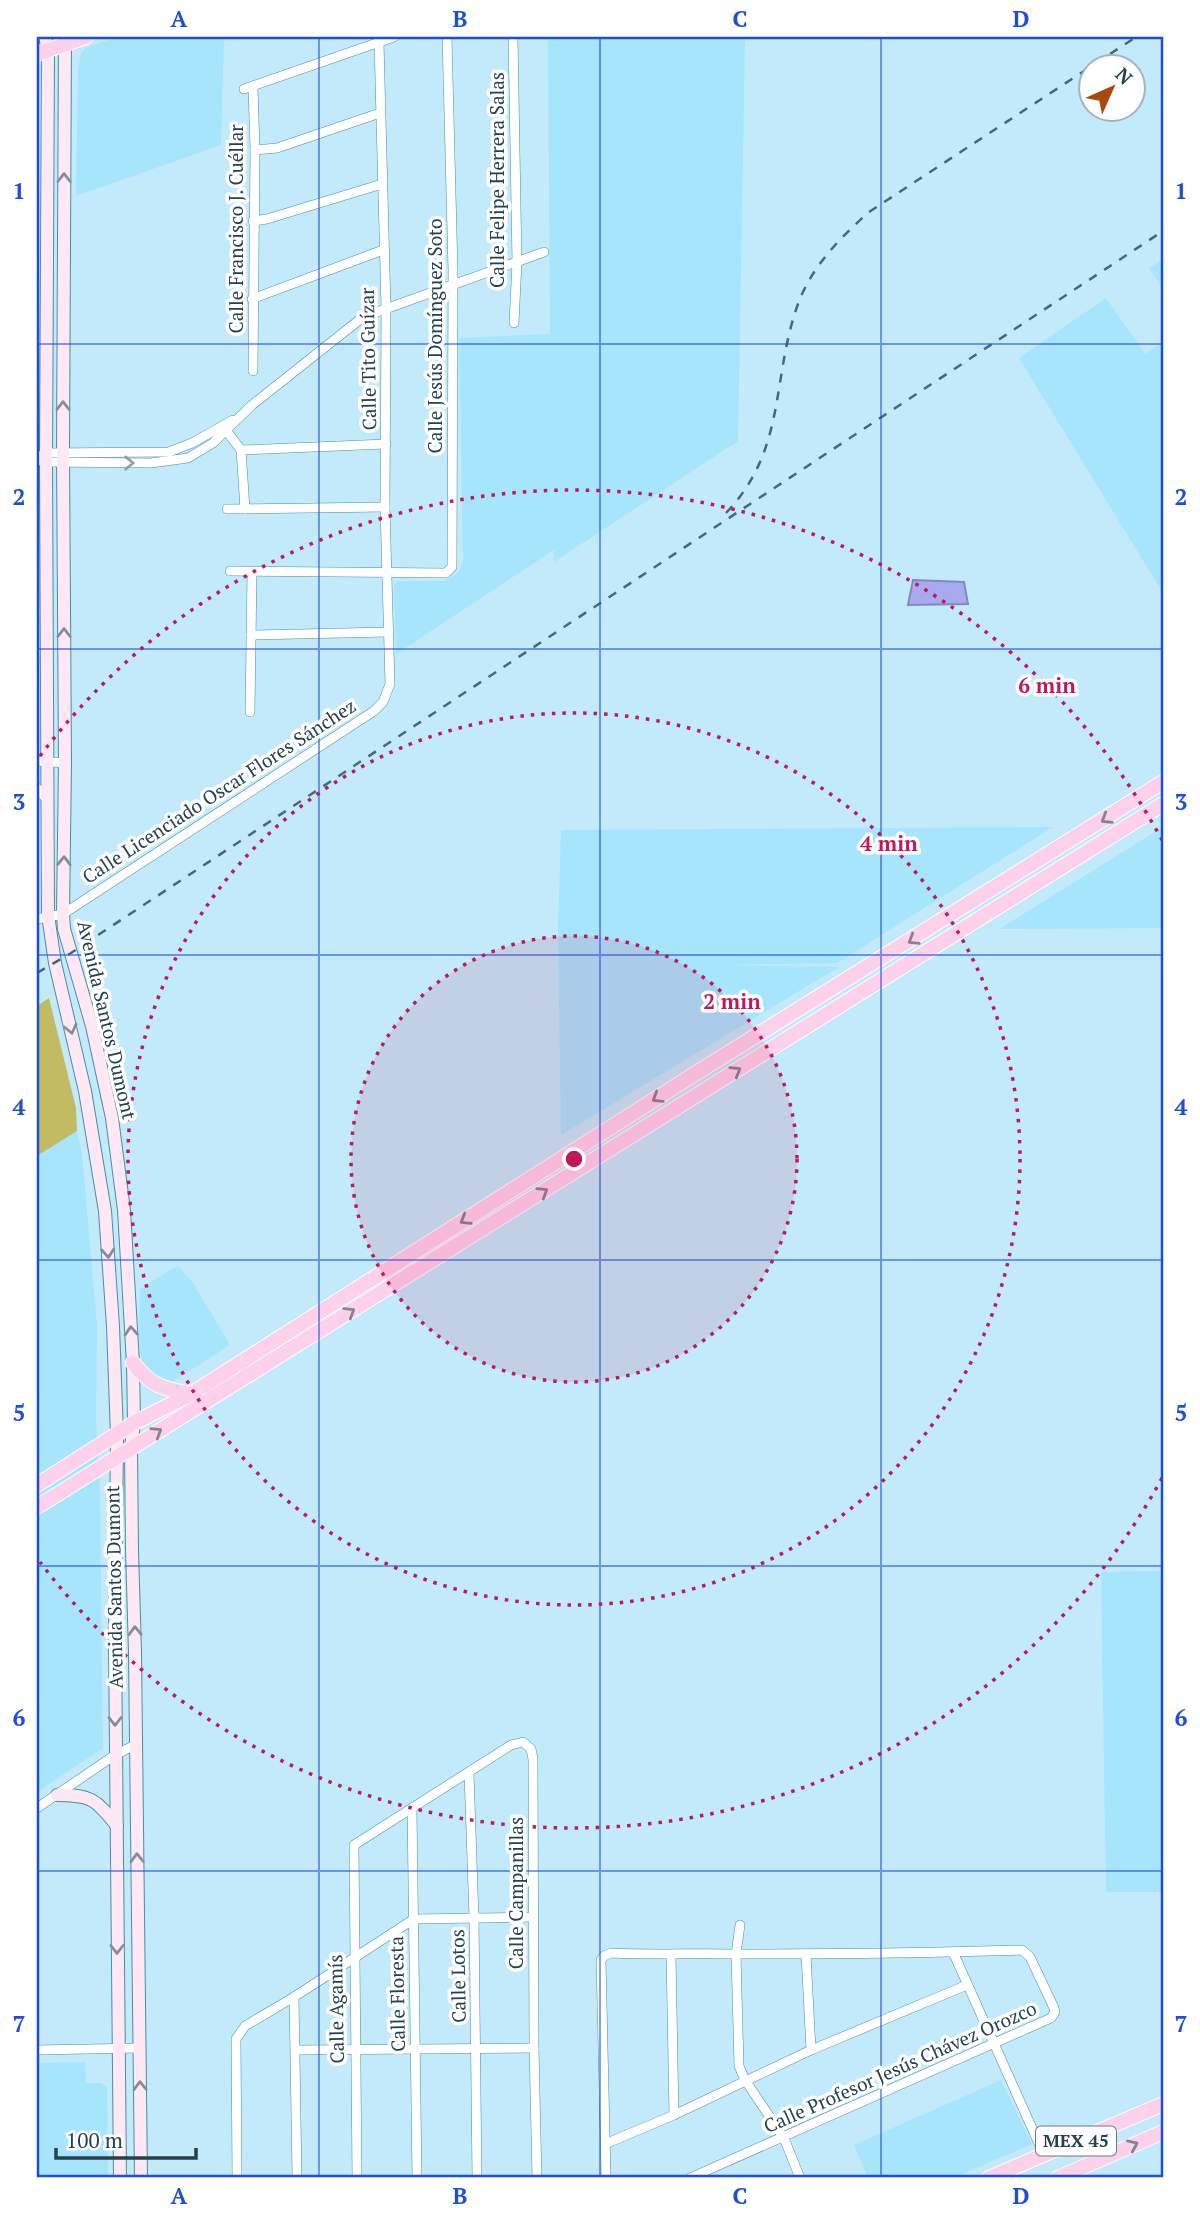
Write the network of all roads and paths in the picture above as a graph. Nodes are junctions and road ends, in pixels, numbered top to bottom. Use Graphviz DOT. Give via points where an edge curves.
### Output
graph roads {
  1 [pos="86,37"];
  2 [pos="394,37"];
  3 [pos="447,37"];
  4 [pos="513,37"];
  5 [pos="65,40"];
  6 [pos="379,42"];
  7 [pos="43,47"];
  8 [pos="380,113"];
  9 [pos="255,150"];
  10 [pos="382,184"];
  11 [pos="253,220"];
  12 [pos="383,250"];
  13 [pos="544,252"];
  14 [pos="517,262"];
  15 [pos="453,285"];
  16 [pos="252,299"];
  17 [pos="386,308"];
  18 [pos="514,323"];
  19 [pos="253,372"];
  20 [pos="225,428"];
  21 [pos="386,444"];
  22 [pos="241,450"];
  23 [pos="41,458"];
  24 [pos="63,458"];
  25 [pos="385,508"];
  26 [pos="227,509"];
  27 [pos="245,509"];
  28 [pos="230,571"];
  29 [pos="252,572"];
  30 [pos="387,573"];
  31 [pos="387,632"];
  32 [pos="251,635"];
  33 [pos="389,676"];
  34 [pos="250,712"];
  35 [pos="48,728"];
  36 [pos="37,745"];
  37 [pos="42,762"];
  38 [pos="65,763"];
  39 [pos="1163,782"];
  40 [pos="37,788"];
  41 [pos="48,801"];
  42 [pos="1163,804"];
  43 [pos="1033,865"];
  44 [pos="1043,879"];
  45 [pos="63,914"];
  46 [pos="43,917"];
  47 [pos="133,1363"];
  48 [pos="191,1394"];
  49 [pos="134,1423"];
  50 [pos="117,1435"];
  51 [pos="131,1448"];
  52 [pos="116,1457"];
  53 [pos="37,1485"];
  54 [pos="37,1507"];
  55 [pos="115,1550"];
  56 [pos="132,1551"];
  57 [pos="135,1745"];
  58 [pos="116,1755"];
  59 [pos="469,1773"];
  60 [pos="57,1795"];
  61 [pos="37,1808"];
  62 [pos="412,1809"];
  63 [pos="117,1826"];
  64 [pos="358,1841"];
  65 [pos="533,1917"];
  66 [pos="414,1919"];
  67 [pos="474,1919"];
  68 [pos="740,1924"];
  69 [pos="953,1952"];
  70 [pos="736,1954"];
  71 [pos="806,1955"];
  72 [pos="671,1956"];
  73 [pos="353,1958"];
  74 [pos="967,1985"];
  75 [pos="295,1997"];
  76 [pos="995,2045"];
  77 [pos="139,2048"];
  78 [pos="476,2048"];
  79 [pos="534,2048"];
  80 [pos="118,2049"];
  81 [pos="354,2049"];
  82 [pos="415,2049"];
  83 [pos="37,2050"];
  84 [pos="297,2050"];
  85 [pos="811,2050"];
  86 [pos="745,2080"];
  87 [pos="1163,2104"];
  88 [pos="674,2115"];
  89 [pos="1163,2132"];
  90 [pos="784,2138"];
  91 [pos="605,2144"];
  92 [pos="1044,2155"];
  93 [pos="120,2178"];
  94 [pos="141,2178"];
  95 [pos="237,2178"];
  96 [pos="297,2178"];
  97 [pos="357,2178"];
  98 [pos="417,2178"];
  99 [pos="477,2178"];
  100 [pos="537,2178"];
  101 [pos="606,2178"];
  102 [pos="690,2178"];
  103 [pos="800,2178"];
  104 [pos="989,2178"];
  105 [pos="1058,2178"];
  1 -- 5 [label="main road"];
  2 -- 6 [label="street"];
  3 -- 15 [label="street, Calle Jesús Domínguez Soto"];
  4 -- 14 [label="street, Calle Felipe Herrera Salas"];
  5 -- 7 [label="main road"];
  24 -- 5 [label="main road, Avenida Santos Dumont, one-way"];
  6 -- 8 [label="street, Calle Tito Guízar"];
  6 -- 9 [label="street, Calle Francisco J. Cuéllar" via="248,88"];
  7 -- 23 [label="main road, Avenida Santos Dumont"];
  8 -- 9 [label="street" via="277,148"];
  8 -- 10 [label="street, Calle Tito Guízar"];
  9 -- 11 [label="street, Calle Francisco J. Cuéllar"];
  10 -- 11 [label="street"];
  10 -- 12 [label="street, Calle Tito Guízar"];
  11 -- 16 [label="street, Calle Francisco J. Cuéllar"];
  12 -- 16 [label="street"];
  12 -- 17 [label="street, Calle Tito Guízar"];
  13 -- 14 [label="street"];
  14 -- 15 [label="street"];
  14 -- 18 [label="street, Calle Felipe Herrera Salas"];
  15 -- 17 [label="street"];
  15 -- 30 [label="street, Calle Jesús Domínguez Soto" via="452,567 446,573"];
  16 -- 19 [label="street, Calle Francisco J. Cuéllar"];
  17 -- 20 [label="street" via="363,317"];
  17 -- 21 [label="street, Calle Tito Guízar"];
  20 -- 22 [label="street"];
  20 -- 24 [label="street" via="199,453 171,461 151,464"];
  21 -- 22 [label="street"];
  21 -- 25 [label="street, Calle Tito Guízar"];
  22 -- 27 [label="street"];
  23 -- 24 [label="street"];
  23 -- 35 [label="main road, Avenida Santos Dumont"];
  38 -- 24 [label="main road, Avenida Santos Dumont, one-way"];
  25 -- 27 [label="street"];
  25 -- 30 [label="street, Calle Tito Guízar"];
  26 -- 27 [label="street"];
  28 -- 29 [label="street, Calle Jesús Domínguez Soto"];
  29 -- 30 [label="street, Calle Jesús Domínguez Soto"];
  29 -- 32 [label="street"];
  30 -- 31 [label="street, Calle Tito Guízar"];
  31 -- 32 [label="street"];
  31 -- 33 [label="street, Calle Tito Guízar"];
  32 -- 34 [label="street"];
  33 -- 45 [label="street, Calle Licenciado Oscar Flores Sánchez" via="387,694 374,711"];
  35 -- 36 [label="main road"];
  35 -- 37 [label="main road, Avenida Santos Dumont"];
  37 -- 38 [label="street"];
  37 -- 41 [label="main road, Avenida Santos Dumont"];
  45 -- 38 [label="main road, Avenida Santos Dumont, one-way"];
  39 -- 43 [label="main road, one-way"];
  40 -- 41 [label="street"];
  41 -- 46 [label="main road, Avenida Santos Dumont"];
  42 -- 44 [label="main road"];
  43 -- 44 [label="main road"];
  43 -- 48 [label="main road, one-way"];
  51 -- 44 [label="main road, one-way"];
  45 -- 46 [label="street, Calle Licenciado Oscar Flores Sánchez"];
  47 -- 45 [label="main road, Avenida Santos Dumont, one-way" via="124,1210 112,1118"];
  46 -- 50 [label="main road, Avenida Santos Dumont, one-way" via="85,1091 105,1211"];
  47 -- 48 [label="main road" via="156,1386"];
  47 -- 49 [label="main road, Avenida Santos Dumont"];
  48 -- 49 [label="main road"];
  49 -- 50 [label="main road"];
  49 -- 51 [label="main road, Avenida Santos Dumont"];
  50 -- 52 [label="main road, Avenida Santos Dumont"];
  50 -- 53 [label="main road"];
  51 -- 52 [label="main road"];
  51 -- 56 [label="main road, Avenida Santos Dumont"];
  52 -- 54 [label="main road"];
  52 -- 55 [label="main road, Avenida Santos Dumont"];
  55 -- 56 [label="main road"];
  55 -- 58 [label="main road, Avenida Santos Dumont, one-way"];
  57 -- 56 [label="main road, Avenida Santos Dumont, one-way"];
  57 -- 58 [label="street"];
  77 -- 57 [label="main road, Avenida Santos Dumont, one-way"];
  58 -- 60 [label="street"];
  58 -- 63 [label="main road, Avenida Santos Dumont"];
  59 -- 62 [label="street, Calle Campanillas"];
  59 -- 65 [label="street, Calle Campanillas" via="511,1745 523,1742 531,1749"];
  59 -- 67 [label="street, Calle Lotos"];
  60 -- 61 [label="street"];
  60 -- 63 [label="main road" via="92,1800"];
  62 -- 64 [label="street, Calle Campanillas"];
  62 -- 66 [label="street, Calle Floresta"];
  63 -- 80 [label="main road, Avenida Santos Dumont, one-way"];
  64 -- 73 [label="street, Calle Agamís" via="353,1849"];
  65 -- 67 [label="street"];
  65 -- 79 [label="street, Calle Campanillas"];
  66 -- 67 [label="street"];
  66 -- 73 [label="street"];
  66 -- 82 [label="street, Calle Floresta"];
  67 -- 78 [label="street, Calle Lotos"];
  68 -- 70 [label="street"];
  69 -- 71 [label="street"];
  69 -- 74 [label="street"];
  69 -- 76 [label="street, Calle Profesor Jesús Chávez Orozco" via="1022,1950 1030,1957 1055,2012"];
  70 -- 71 [label="street"];
  70 -- 72 [label="street"];
  70 -- 86 [label="street" via="739,2066"];
  71 -- 85 [label="street"];
  72 -- 88 [label="street"];
  72 -- 91 [label="street" via="611,1953 601,1960"];
  73 -- 75 [label="street"];
  73 -- 81 [label="street, Calle Agamís"];
  74 -- 76 [label="street"];
  74 -- 85 [label="street"];
  75 -- 84 [label="street"];
  75 -- 95 [label="street" via="245,2026 236,2039"];
  76 -- 90 [label="street, Calle Profesor Jesús Chávez Orozco"];
  76 -- 92 [label="street"];
  77 -- 80 [label="street"];
  94 -- 77 [label="main road, Avenida Santos Dumont, one-way"];
  78 -- 79 [label="street"];
  78 -- 82 [label="street"];
  78 -- 99 [label="street, Calle Lotos"];
  79 -- 100 [label="street, Calle Campanillas"];
  80 -- 83 [label="street"];
  80 -- 93 [label="main road, Avenida Santos Dumont"];
  81 -- 82 [label="street"];
  81 -- 84 [label="street"];
  81 -- 97 [label="street, Calle Agamís"];
  82 -- 98 [label="street, Calle Floresta"];
  84 -- 96 [label="street"];
  85 -- 86 [label="street"];
  86 -- 88 [label="street"];
  86 -- 90 [label="street"];
  87 -- 92 [label="main road, MEX 45"];
  88 -- 91 [label="street"];
  105 -- 89 [label="main road, MEX 45, one-way"];
  90 -- 102 [label="street, Calle Profesor Jesús Chávez Orozco"];
  90 -- 103 [label="street"];
  91 -- 101 [label="street"];
  92 -- 104 [label="main road, MEX 45"];
}
